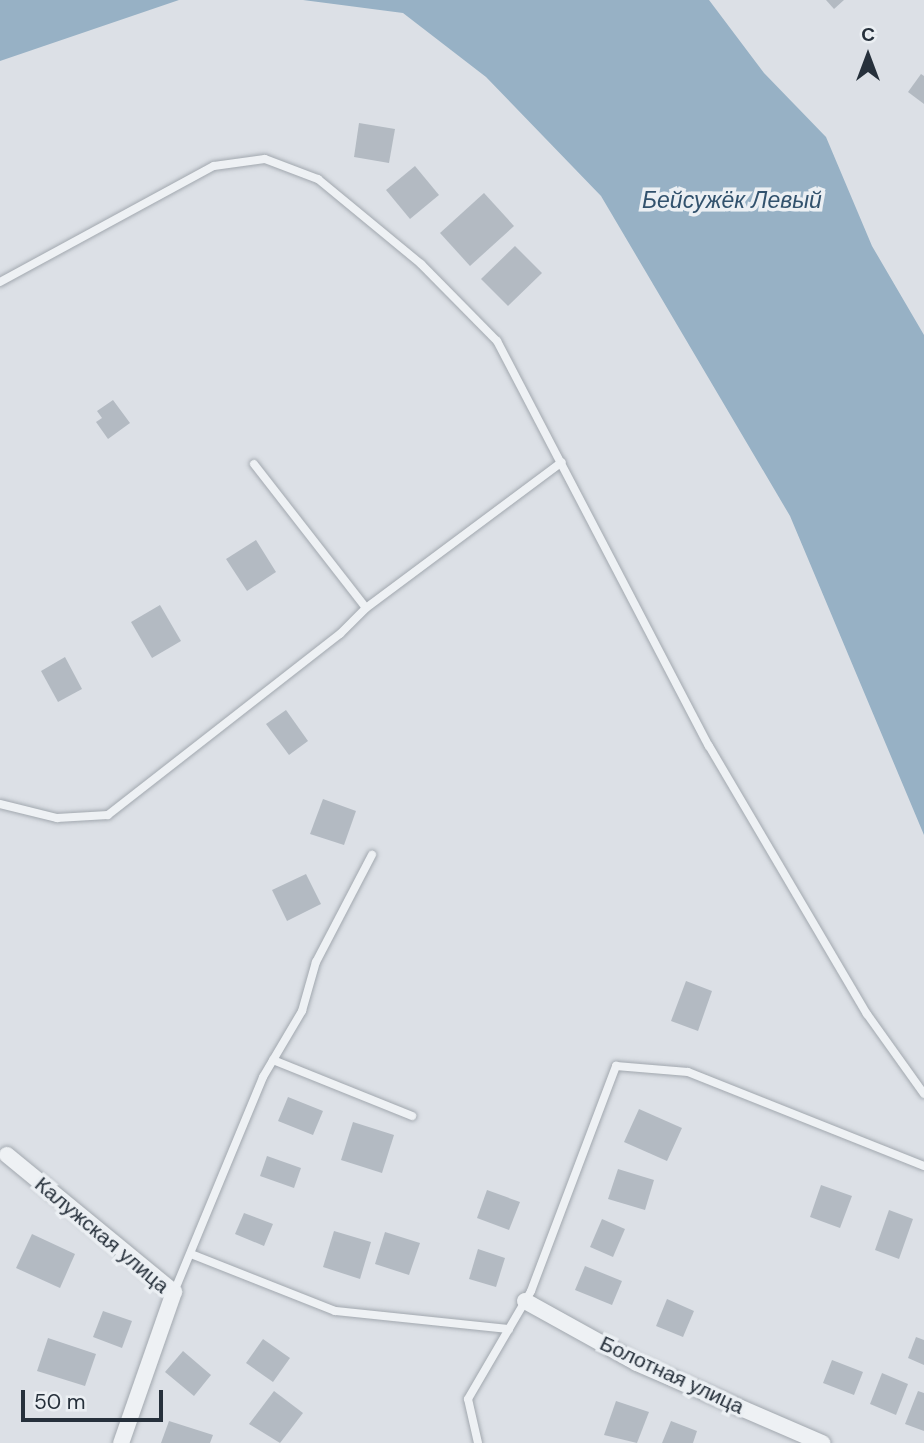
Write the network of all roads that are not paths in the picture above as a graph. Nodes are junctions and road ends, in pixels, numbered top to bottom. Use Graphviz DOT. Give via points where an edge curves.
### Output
graph roads {
  1 [pos="0,282"];
  2 [pos="562,462"];
  3 [pos="254,464"];
  4 [pos="366,608"];
  5 [pos="0,804"];
  6 [pos="372,855"];
  7 [pos="273,1060"];
  8 [pos="924,1094"];
  9 [pos="412,1116"];
  10 [pos="7,1155"];
  11 [pos="924,1166"];
  12 [pos="191,1254"];
  13 [pos="174,1292"];
  14 [pos="525,1301"];
  15 [pos="509,1329"];
  16 [pos="121,1443"];
  17 [pos="478,1443"];
  18 [pos="822,1443"];
  1 -- 2 [label="lane" via="214,166 265,159 318,179 421,264 497,341"];
  2 -- 4 [label="lane"];
  2 -- 8 [label="lane" via="709,746 867,1014"];
  3 -- 4 [label="lane"];
  4 -- 5 [label="lane" via="340,634 108,815 57,818"];
  6 -- 7 [label="lane" via="316,962 302,1011"];
  7 -- 9 [label="lane"];
  7 -- 12 [label="lane"];
  10 -- 13 [label="street, Калужская улица"];
  11 -- 14 [label="lane" via="688,1072 616,1066"];
  12 -- 13 [label="lane"];
  12 -- 15 [label="lane" via="335,1311"];
  13 -- 16 [label="street, Калужская улица"];
  14 -- 15 [label="lane"];
  14 -- 18 [label="street, Болотная улица" via="637,1363"];
  15 -- 17 [label="lane" via="468,1399"];
}
